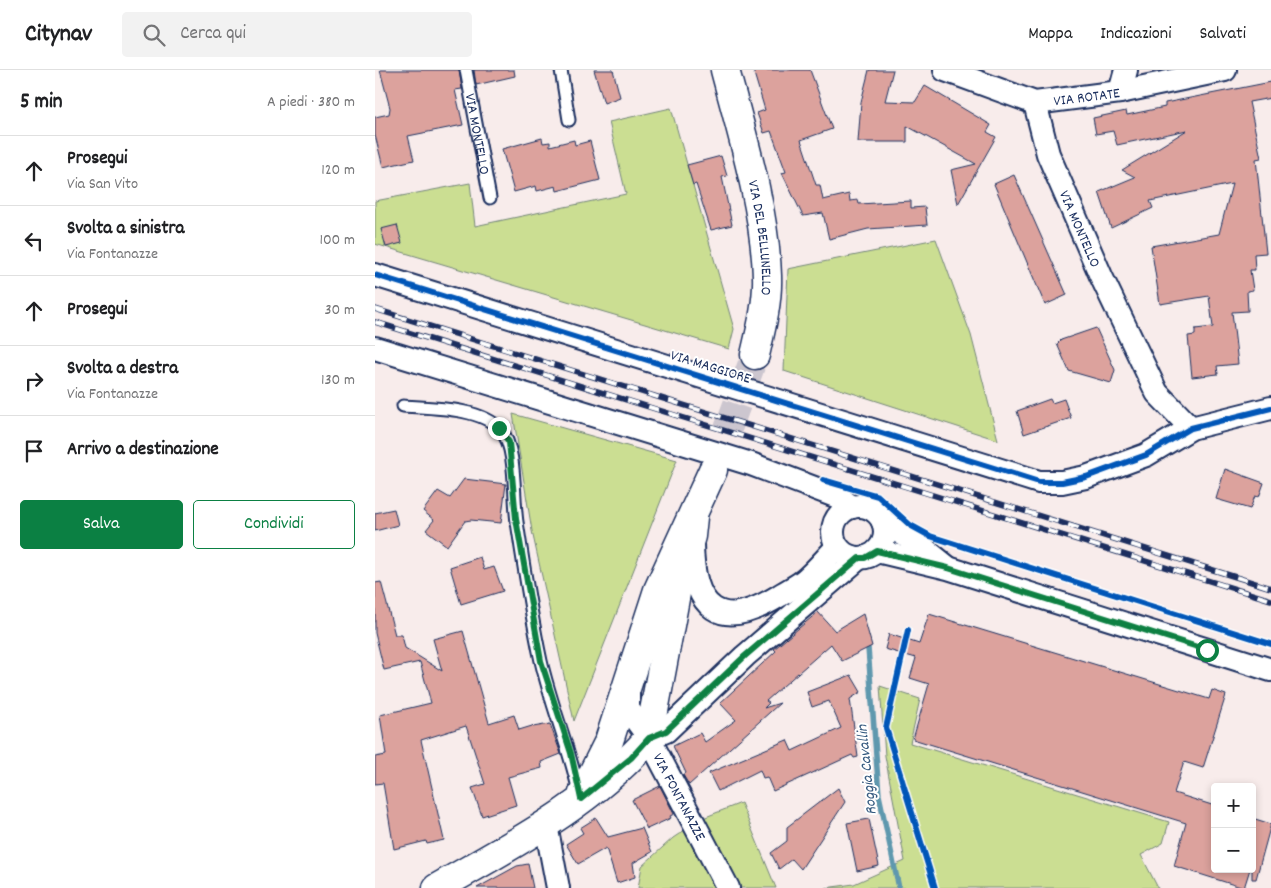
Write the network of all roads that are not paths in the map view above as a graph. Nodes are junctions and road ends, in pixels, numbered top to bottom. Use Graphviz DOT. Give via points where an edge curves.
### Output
graph roads {
  1 [pos="466,70"];
  2 [pos="561,70"];
  3 [pos="725,70"];
  4 [pos="945,70"];
  5 [pos="1126,70"];
  6 [pos="1225,70"];
  7 [pos="1121,92"];
  8 [pos="1035,103"];
  9 [pos="569,120"];
  10 [pos="490,198"];
  11 [pos="375,275"];
  12 [pos="375,348"];
  13 [pos="755,355"];
  14 [pos="403,406"];
  15 [pos="1271,408"];
  16 [pos="1191,428"];
  17 [pos="713,470"];
  18 [pos="852,507"];
  19 [pos="883,522"];
  20 [pos="692,526"];
  21 [pos="837,547"];
  22 [pos="868,555"];
  23 [pos="948,568"];
  24 [pos="1271,670"];
  25 [pos="628,679"];
  26 [pos="649,738"];
  27 [pos="581,799"];
  28 [pos="546,825"];
  29 [pos="437,888"];
  30 [pos="558,888"];
  31 [pos="728,888"];
  1 -- 10 [label="lane, VIA MONTELLO"];
  2 -- 9 [label="lane"];
  3 -- 13 [label="street, VIA DEL BELLUNELLO" via="765,240 768,278 764,318"];
  4 -- 8 [label="street"];
  5 -- 7 [label="street"];
  6 -- 7 [label="street, VIA ROTATE"];
  7 -- 8 [label="street, VIA ROTATE"];
  8 -- 16 [label="street, VIA MONTELLO" via="1048,154 1157,393"];
  11 -- 16 [label="street, VIA MAGGIORE" via="1039,482 1086,477 1146,455"];
  12 -- 18 [label="street" via="751,464 838,497"];
  14 -- 27 [label="lane" via="451,409 478,416 499,428 509,442 516,519 541,661 571,753"];
  15 -- 16 [label="street, VIA MAGGIORE"];
  17 -- 20 [label="street"];
  18 -- 19 [label="street" via="874,511"];
  18 -- 21 [label="street" via="835,523"];
  19 -- 22 [label="street" via="885,538"];
  19 -- 23 [label="street" via="916,542"];
  20 -- 21 [label="street" via="692,566 697,588 707,605 733,615 750,612 806,579"];
  20 -- 25 [label="street" via="658,590"];
  20 -- 26 [label="street" via="679,577"];
  21 -- 22 [label="street" via="843,553"];
  22 -- 23 [label="street"];
  22 -- 26 [label="street, VIA FONTANAZZE" via="745,656 666,731"];
  23 -- 24 [label="street"];
  25 -- 26 [label="street" via="627,709"];
  25 -- 27 [label="street" via="609,741"];
  26 -- 27 [label="street" via="631,758"];
  26 -- 31 [label="street, VIA FONTANAZZE"];
  27 -- 28 [label="street"];
  28 -- 29 [label="street"];
  28 -- 30 [label="street"];
}
